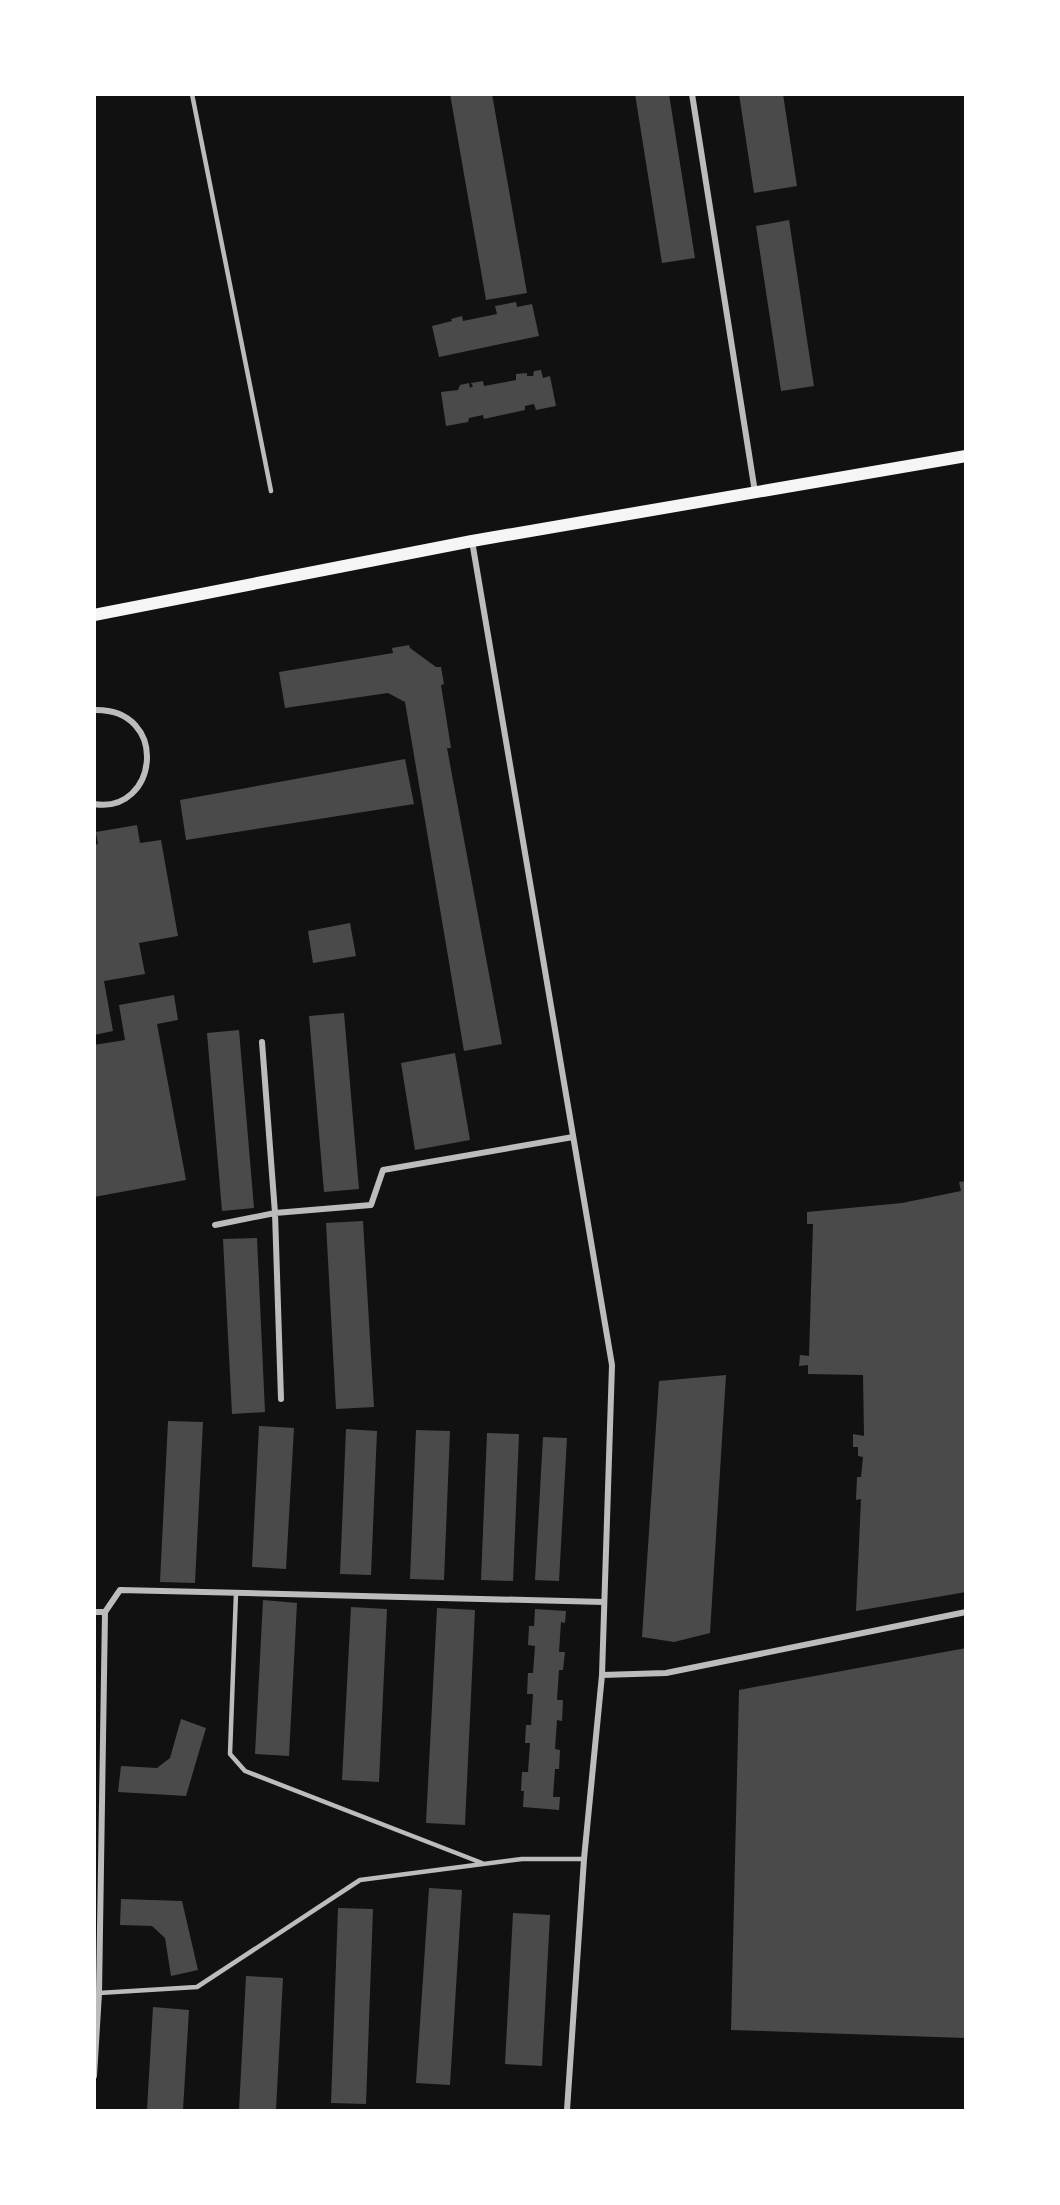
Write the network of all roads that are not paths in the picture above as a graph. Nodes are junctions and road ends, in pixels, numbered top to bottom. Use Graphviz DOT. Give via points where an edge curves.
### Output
graph roads {
  1 [pos="192,94"];
  2 [pos="692,94"];
  3 [pos="966,456"];
  4 [pos="271,491"];
  5 [pos="755,492"];
  6 [pos="472,541"];
  7 [pos="94,615"];
  8 [pos="94,710"];
  9 [pos="94,804"];
  10 [pos="262,1042"];
  11 [pos="573,1137"];
  12 [pos="275,1213"];
  13 [pos="215,1225"];
  14 [pos="281,1399"];
  15 [pos="236,1593"];
  16 [pos="604,1602"];
  17 [pos="94,1612"];
  18 [pos="105,1612"];
  19 [pos="966,1612"];
  20 [pos="602,1675"];
  21 [pos="584,1859"];
  22 [pos="485,1864"];
  23 [pos="99,1993"];
  24 [pos="94,2076"];
  25 [pos="567,2110"];
  1 -- 4 [label="lane"];
  2 -- 5 [label="street"];
  3 -- 5 [label="main road"];
  5 -- 6 [label="main road"];
  6 -- 7 [label="main road"];
  6 -- 11 [label="street"];
  8 -- 9 [label="street" via="121,714 134,723 148,749 148,765 131,794 117,802"];
  10 -- 12 [label="street"];
  11 -- 12 [label="street" via="383,1170 371,1205"];
  11 -- 16 [label="street" via="612,1365"];
  12 -- 13 [label="street"];
  12 -- 14 [label="street"];
  15 -- 16 [label="street"];
  15 -- 18 [label="street" via="120,1590"];
  15 -- 22 [label="lane" via="230,1754 245,1771"];
  16 -- 20 [label="street"];
  17 -- 18 [label="street"];
  18 -- 23 [label="street"];
  19 -- 20 [label="street" via="666,1673"];
  20 -- 21 [label="street"];
  21 -- 22 [label="lane" via="522,1859"];
  21 -- 25 [label="street"];
  22 -- 23 [label="lane" via="360,1880 197,1987"];
  23 -- 24 [label="street"];
}
